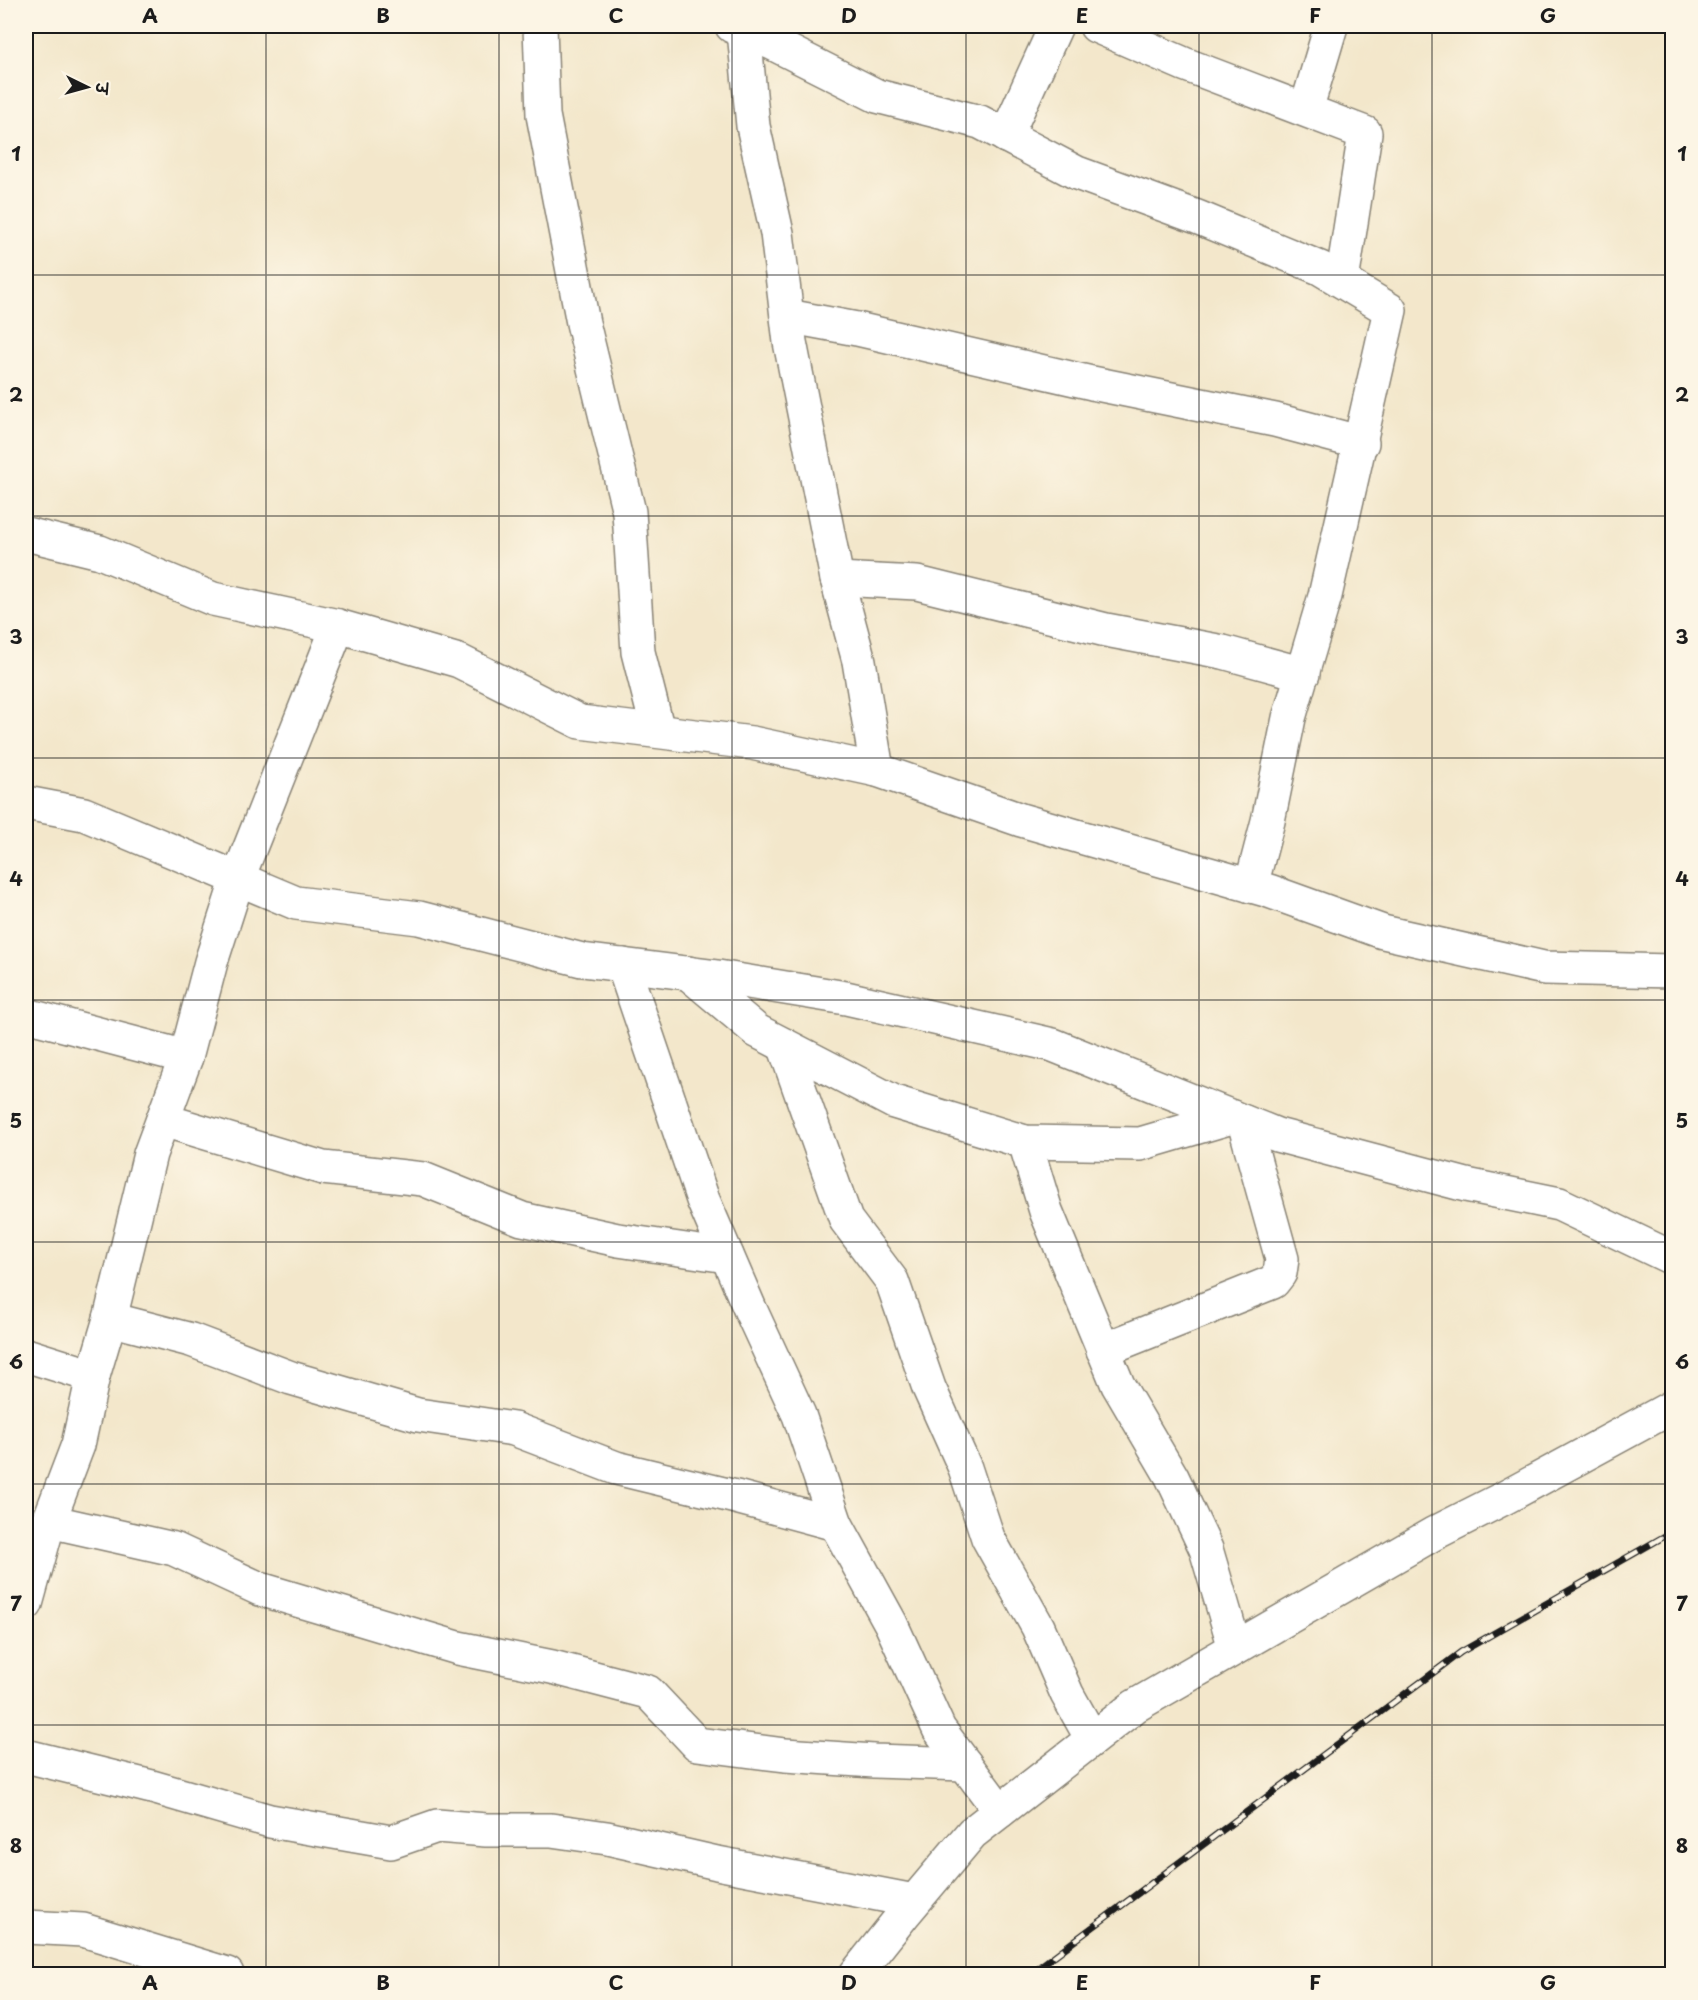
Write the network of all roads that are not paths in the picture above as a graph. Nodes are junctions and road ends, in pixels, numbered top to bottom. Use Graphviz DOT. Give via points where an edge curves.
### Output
graph roads {
  1 [pos="540,26"];
  2 [pos="1056,26"];
  3 [pos="1096,26"];
  4 [pos="1331,26"];
  5 [pos="738,28"];
  6 [pos="1306,110"];
  7 [pos="1006,136"];
  8 [pos="1342,281"];
  9 [pos="787,316"];
  10 [pos="1362,443"];
  11 [pos="26,534"];
  12 [pos="837,579"];
  13 [pos="338,626"];
  14 [pos="1303,674"];
  15 [pos="658,731"];
  16 [pos="877,770"];
  17 [pos="26,803"];
  18 [pos="238,878"];
  19 [pos="1251,886"];
  20 [pos="623,965"];
  21 [pos="1672,971"];
  22 [pos="688,973"];
  23 [pos="26,1015"];
  24 [pos="784,1045"];
  25 [pos="186,1056"];
  26 [pos="1238,1119"];
  27 [pos="163,1120"];
  28 [pos="1025,1142"];
  29 [pos="727,1256"];
  30 [pos="1672,1258"];
  31 [pos="110,1319"];
  32 [pos="1104,1350"];
  33 [pos="26,1355"];
  34 [pos="93,1377"];
  35 [pos="1672,1407"];
  36 [pos="49,1521"];
  37 [pos="836,1524"];
  38 [pos="31,1566"];
  39 [pos="26,1604"];
  40 [pos="1235,1648"];
  41 [pos="1092,1739"];
  42 [pos="26,1756"];
  43 [pos="965,1764"];
  44 [pos="1000,1811"];
  45 [pos="914,1901"];
  46 [pos="26,1927"];
  47 [pos="227,1974"];
  48 [pos="856,1974"];
  1 -- 15 [label="street" via="543,115 584,323 629,512 638,652"];
  2 -- 7 [label="street"];
  3 -- 6 [label="street"];
  4 -- 6 [label="street"];
  5 -- 7 [label="street" via="877,96 980,122"];
  5 -- 9 [label="street" via="753,126 777,233"];
  6 -- 8 [label="street" via="1365,133"];
  7 -- 8 [label="street" via="1077,173 1197,217 1320,268"];
  8 -- 10 [label="street" via="1390,310"];
  9 -- 10 [label="street" via="1275,420"];
  9 -- 12 [label="street"];
  10 -- 14 [label="street"];
  11 -- 13 [label="street" via="100,552 213,599"];
  12 -- 14 [label="street" via="917,583 1106,630 1223,652"];
  12 -- 16 [label="street" via="860,661"];
  13 -- 15 [label="street" via="459,662 580,722"];
  13 -- 18 [label="street"];
  14 -- 19 [label="street" via="1289,718"];
  15 -- 16 [label="street" via="752,743"];
  16 -- 19 [label="street" via="1021,820"];
  17 -- 18 [label="street" via="84,814"];
  18 -- 20 [label="street" via="296,903 420,918 582,960"];
  18 -- 25 [label="street"];
  19 -- 21 [label="street" via="1383,932 1544,968"];
  20 -- 22 [label="street"];
  20 -- 29 [label="street" via="703,1200"];
  22 -- 24 [label="street" via="757,1031"];
  22 -- 26 [label="street" via="846,998 1053,1045"];
  23 -- 25 [label="street"];
  24 -- 28 [label="street" via="894,1102"];
  24 -- 41 [label="street" via="846,1220 892,1281 988,1538 1038,1628"];
  25 -- 27 [label="street"];
  26 -- 28 [label="street" via="1140,1144"];
  26 -- 30 [label="street" via="1276,1135 1443,1179 1559,1204"];
  26 -- 32 [label="street" via="1282,1259 1280,1273 1273,1282"];
  27 -- 29 [label="street" via="323,1168 423,1179 522,1220 618,1240"];
  27 -- 31 [label="street" via="150,1154"];
  28 -- 32 [label="street" via="1046,1211"];
  29 -- 37 [label="street" via="799,1415"];
  31 -- 34 [label="street"];
  31 -- 37 [label="street" via="191,1340 291,1378 418,1414 514,1429 616,1468"];
  32 -- 40 [label="street" via="1118,1385 1172,1477 1206,1549"];
  33 -- 34 [label="street"];
  34 -- 36 [label="street" via="78,1445"];
  35 -- 40 [label="street" via="1433,1534"];
  36 -- 38 [label="street"];
  36 -- 43 [label="street" via="174,1549 260,1589 458,1648 648,1692 697,1744 785,1755"];
  37 -- 43 [label="street" via="891,1624 939,1729"];
  38 -- 39 [label="street"];
  40 -- 41 [label="street" via="1136,1706"];
  41 -- 44 [label="street"];
  42 -- 45 [label="street" via="270,1821 391,1842 437,1826 551,1830"];
  43 -- 44 [label="street"];
  44 -- 45 [label="street" via="972,1833"];
  45 -- 48 [label="street"];
  46 -- 47 [label="street" via="83,1930"];
}
